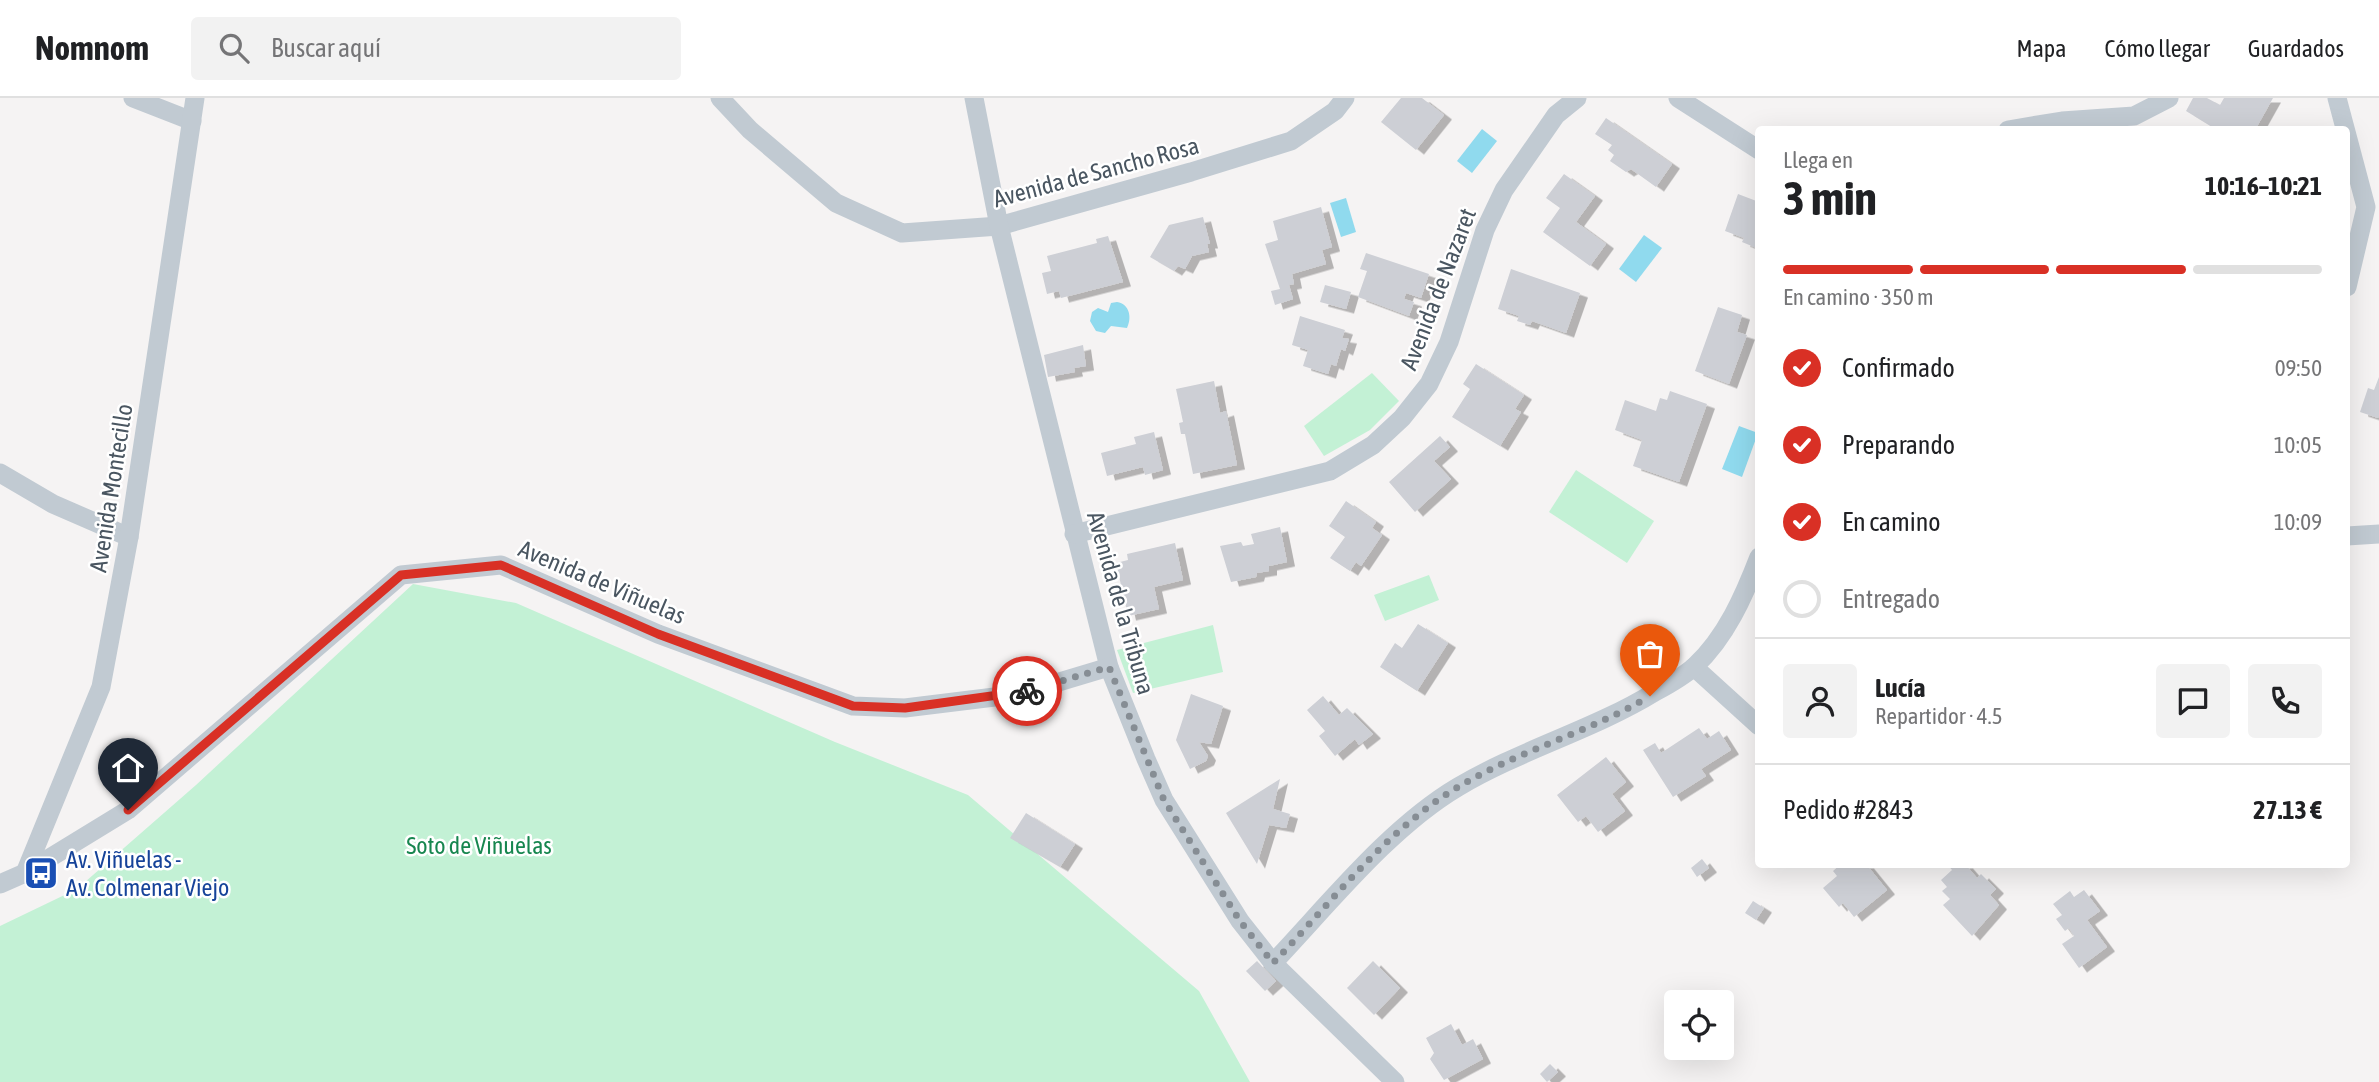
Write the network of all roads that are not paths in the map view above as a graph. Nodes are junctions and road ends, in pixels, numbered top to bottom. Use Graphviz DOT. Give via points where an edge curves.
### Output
graph roads {
  1 [pos="133,98"];
  2 [pos="195,98"];
  3 [pos="720,98"];
  4 [pos="974,98"];
  5 [pos="1346,98"];
  6 [pos="1577,98"];
  7 [pos="1678,98"];
  8 [pos="2169,98"];
  9 [pos="2337,98"];
  10 [pos="192,121"];
  11 [pos="2032,126"];
  12 [pos="2344,126"];
  13 [pos="1755,147"];
  14 [pos="2350,147"];
  15 [pos="999,226"];
  16 [pos="2350,274"];
  17 [pos="0,472"];
  18 [pos="1074,534"];
  19 [pos="2379,534"];
  20 [pos="2350,536"];
  21 [pos="129,537"];
  22 [pos="1755,567"];
  23 [pos="1109,667"];
  24 [pos="1694,667"];
  25 [pos="1755,722"];
  26 [pos="25,873"];
  27 [pos="0,884"];
  28 [pos="1273,963"];
  29 [pos="1395,1082"];
  1 -- 10 [label="street"];
  2 -- 10 [label="street, Avenida Montecillo"];
  3 -- 15 [label="street, Avenida de Sancho Rosa" via="750,130 836,203 902,233"];
  4 -- 15 [label="street, Avenida de la Tribuna"];
  5 -- 15 [label="street, Avenida de Sancho Rosa" via="1291,141"];
  6 -- 18 [label="street, Avenida de Nazaret" via="1556,115 1504,190 1429,384 1373,445 1329,471"];
  7 -- 13 [label="street"];
  8 -- 11 [label="street" via="2134,116"];
  9 -- 12 [label="street"];
  10 -- 21 [label="street, Avenida Montecillo"];
  14 -- 16 [label="street" via="2366,207"];
  15 -- 18 [label="street, Avenida de la Tribuna"];
  17 -- 21 [label="street" via="53,504"];
  18 -- 23 [label="street, Avenida de la Tribuna"];
  19 -- 20 [label="street"];
  21 -- 26 [label="street, Avenida Montecillo" via="101,687"];
  22 -- 24 [label="street" via="1722,634"];
  23 -- 26 [label="street, Avenida de Viñuelas" via="1019,694 905,708 853,706 658,634 501,565 401,575 128,810"];
  23 -- 28 [label="street, Avenida de la Tribuna" via="1164,800 1240,921"];
  24 -- 25 [label="street"];
  24 -- 28 [label="street" via="1636,704 1458,786 1385,846"];
  26 -- 27 [label="street, Avenida de Viñuelas"];
  28 -- 29 [label="street, Avenida de la Tribuna"];
}
